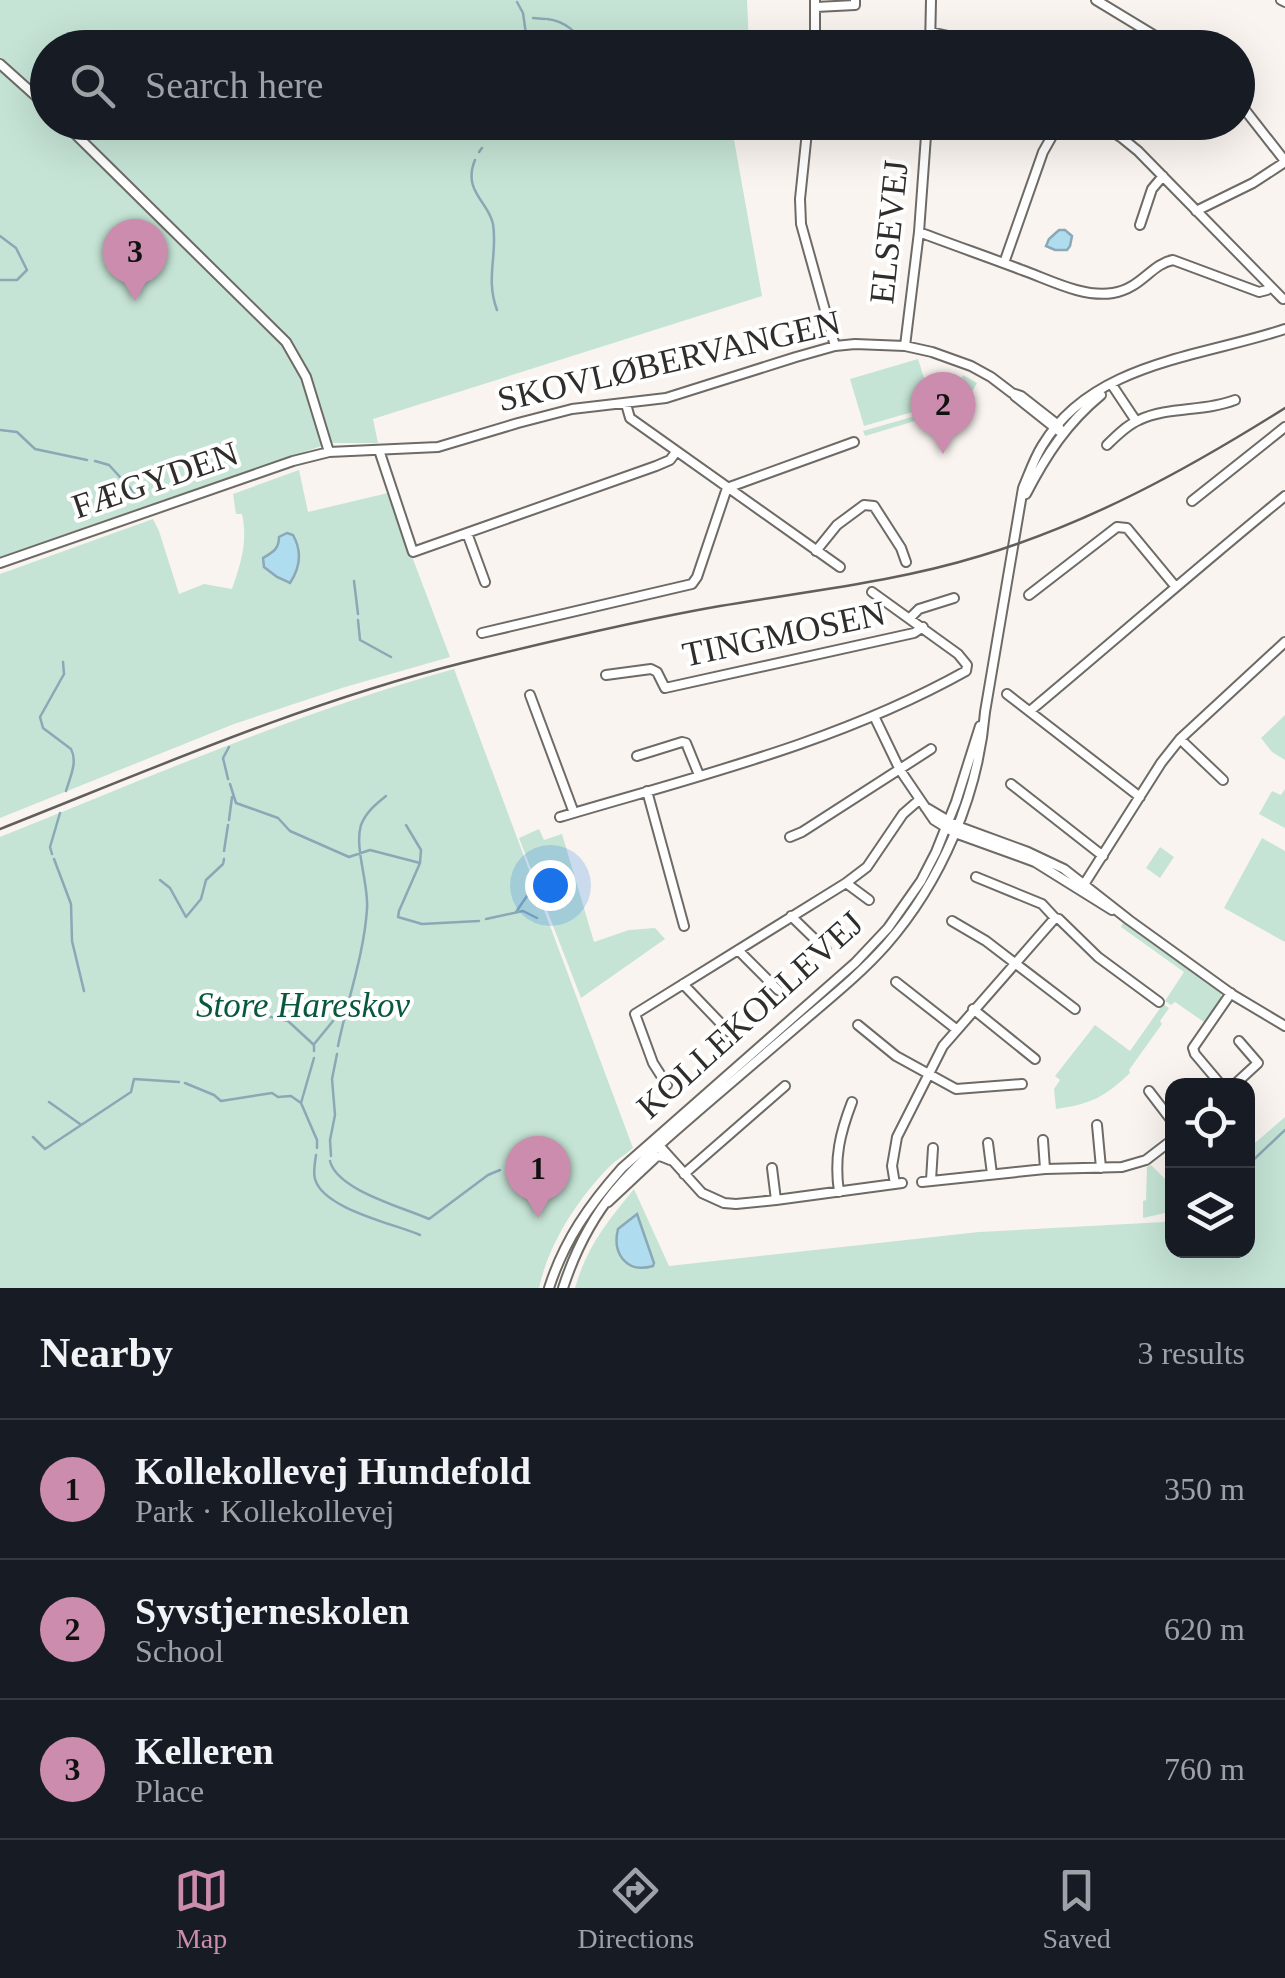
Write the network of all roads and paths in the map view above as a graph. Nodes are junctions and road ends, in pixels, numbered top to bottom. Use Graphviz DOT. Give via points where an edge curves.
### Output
graph roads {
  1 [pos="855,0"];
  2 [pos="931,0"];
  3 [pos="1096,0"];
  4 [pos="846,3"];
  5 [pos="816,4"];
  6 [pos="815,30"];
  7 [pos="930,30"];
  8 [pos="1145,30"];
  9 [pos="0,64"];
  10 [pos="30,91"];
  11 [pos="1255,123"];
  12 [pos="82,140"];
  13 [pos="806,140"];
  14 [pos="926,140"];
  15 [pos="1049,140"];
  16 [pos="1124,140"];
  17 [pos="1285,162"];
  18 [pos="1163,176"];
  19 [pos="1196,211"];
  20 [pos="1140,225"];
  21 [pos="919,232"];
  22 [pos="1004,263"];
  23 [pos="1270,286"];
  24 [pos="1284,299"];
  25 [pos="1285,328"];
  26 [pos="835,346"];
  27 [pos="904,346"];
  28 [pos="1112,385"];
  29 [pos="1235,400"];
  30 [pos="626,404"];
  31 [pos="1136,421"];
  32 [pos="1285,426"];
  33 [pos="1058,429"];
  34 [pos="854,442"];
  35 [pos="1107,445"];
  36 [pos="378,450"];
  37 [pos="329,452"];
  38 [pos="676,452"];
  39 [pos="727,488"];
  40 [pos="1285,496"];
  41 [pos="1192,502"];
  42 [pos="467,534"];
  43 [pos="816,551"];
  44 [pos="0,563"];
  45 [pos="905,563"];
  46 [pos="840,568"];
  47 [pos="485,582"];
  48 [pos="1175,586"];
  49 [pos="872,592"];
  50 [pos="1029,595"];
  51 [pos="954,598"];
  52 [pos="910,618"];
  53 [pos="923,627"];
  54 [pos="482,633"];
  55 [pos="1285,642"];
  56 [pos="606,675"];
  57 [pos="1007,694"];
  58 [pos="530,695"];
  59 [pos="1030,711"];
  60 [pos="874,716"];
  61 [pos="1180,739"];
  62 [pos="931,749"];
  63 [pos="637,756"];
  64 [pos="900,770"];
  65 [pos="699,775"];
  66 [pos="1223,780"];
  67 [pos="1010,784"];
  68 [pos="647,791"];
  69 [pos="1140,797"];
  70 [pos="922,803"];
  71 [pos="574,813"];
  72 [pos="560,817"];
  73 [pos="952,828"];
  74 [pos="790,837"];
  75 [pos="1102,856"];
  76 [pos="976,876"];
  77 [pos="846,884"];
  78 [pos="1083,886"];
  79 [pos="869,900"];
  80 [pos="792,916"];
  81 [pos="1055,918"];
  82 [pos="952,922"];
  83 [pos="684,926"];
  84 [pos="738,950"];
  85 [pos="826,950"];
  86 [pos="1014,963"];
  87 [pos="896,982"];
  88 [pos="684,984"];
  89 [pos="778,990"];
  90 [pos="1231,993"];
  91 [pos="1159,1002"];
  92 [pos="973,1009"];
  93 [pos="1075,1009"];
  94 [pos="858,1024"];
  95 [pos="1285,1026"];
  96 [pos="956,1029"];
  97 [pos="730,1032"];
  98 [pos="1239,1042"];
  99 [pos="1035,1059"];
  100 [pos="928,1074"];
  101 [pos="1215,1078"];
  102 [pos="1242,1078"];
  103 [pos="667,1084"];
  104 [pos="1022,1084"];
  105 [pos="785,1086"];
  106 [pos="1149,1091"];
  107 [pos="852,1102"];
  108 [pos="1165,1112"];
  109 [pos="1097,1125"];
  110 [pos="1043,1140"];
  111 [pos="656,1142"];
  112 [pos="988,1143"];
  113 [pos="1165,1147"];
  114 [pos="933,1148"];
  115 [pos="674,1163"];
  116 [pos="772,1168"];
  117 [pos="1102,1168"];
  118 [pos="1045,1170"];
  119 [pos="684,1174"];
  120 [pos="992,1174"];
  121 [pos="838,1192"];
  122 [pos="776,1200"];
  123 [pos="597,1212"];
  124 [pos="549,1288"];
  125 [pos="563,1288"];
  1 -- 4 [label="street"];
  2 -- 7 [label="street"];
  3 -- 8 [label="street"];
  4 -- 5 [label="street"];
  5 -- 6 [label="street"];
  9 -- 10 [label="street"];
  11 -- 17 [label="street"];
  12 -- 37 [label="street" via="286,342 306,377"];
  13 -- 26 [label="street" via="801,224"];
  14 -- 21 [label="street, ELSEVEJ"];
  15 -- 22 [label="street"];
  16 -- 18 [label="street"];
  17 -- 19 [label="street"];
  18 -- 19 [label="street"];
  18 -- 20 [label="street"];
  19 -- 23 [label="street"];
  21 -- 22 [label="street"];
  21 -- 27 [label="street, ELSEVEJ"];
  22 -- 23 [label="street" via="1096,294 1132,287 1173,260 1258,292"];
  23 -- 24 [label="street"];
  25 -- 28 [label="street, KOLLEKOLLEVEJ" via="1164,362"];
  26 -- 27 [label="street, SKOVLØBERVANGEN"];
  26 -- 30 [label="street, SKOVLØBERVANGEN"];
  27 -- 33 [label="street, SKOVLØBERVANGEN" via="971,366 1021,396"];
  28 -- 31 [label="street"];
  28 -- 33 [label="street, KOLLEKOLLEVEJ"];
  29 -- 31 [label="street"];
  30 -- 36 [label="street, SKOVLØBERVANGEN" via="572,409 438,447"];
  30 -- 38 [label="street" via="630,418"];
  31 -- 35 [label="street"];
  32 -- 41 [label="street"];
  33 -- 73 [label="street, KOLLEKOLLEVEJ" via="1023,499 985,712"];
  34 -- 39 [label="street"];
  36 -- 37 [label="street, SKOVLØBERVANGEN"];
  36 -- 42 [label="street" via="414,552"];
  37 -- 44 [label="street, FÆGYDEN"];
  38 -- 39 [label="street"];
  38 -- 42 [label="street" via="656,466"];
  39 -- 43 [label="street"];
  39 -- 54 [label="street" via="692,584"];
  40 -- 48 [label="street"];
  42 -- 47 [label="street"];
  43 -- 45 [label="street" via="837,525 869,504"];
  43 -- 46 [label="street"];
  48 -- 50 [label="street" via="1122,526"];
  48 -- 59 [label="street"];
  49 -- 52 [label="street"];
  51 -- 52 [label="street"];
  52 -- 53 [label="street"];
  53 -- 56 [label="street, TINGMOSEN" via="665,688 651,668"];
  53 -- 60 [label="street" via="968,668"];
  55 -- 61 [label="street"];
  57 -- 59 [label="street"];
  58 -- 71 [label="street"];
  59 -- 69 [label="street"];
  60 -- 64 [label="street"];
  60 -- 65 [label="street"];
  61 -- 66 [label="street"];
  61 -- 69 [label="street"];
  62 -- 64 [label="street"];
  63 -- 65 [label="street" via="686,743"];
  64 -- 70 [label="street"];
  64 -- 74 [label="street"];
  65 -- 68 [label="street"];
  67 -- 75 [label="street"];
  68 -- 71 [label="street"];
  68 -- 83 [label="street"];
  69 -- 75 [label="street"];
  70 -- 73 [label="street"];
  70 -- 77 [label="street"];
  71 -- 72 [label="street"];
  73 -- 78 [label="street"];
  73 -- 111 [label="street, KOLLEKOLLEVEJ" via="875,942"];
  75 -- 78 [label="street"];
  76 -- 81 [label="street" via="1042,904"];
  77 -- 79 [label="street"];
  77 -- 80 [label="street"];
  78 -- 90 [label="street"];
  80 -- 84 [label="street"];
  80 -- 85 [label="street"];
  81 -- 86 [label="street"];
  81 -- 91 [label="street"];
  82 -- 86 [label="street"];
  84 -- 88 [label="street"];
  84 -- 89 [label="street"];
  86 -- 92 [label="street"];
  86 -- 93 [label="street"];
  87 -- 96 [label="street"];
  88 -- 97 [label="street"];
  88 -- 103 [label="street" via="635,1014"];
  90 -- 95 [label="street"];
  90 -- 101 [label="street" via="1193,1048"];
  92 -- 96 [label="street"];
  92 -- 99 [label="street"];
  94 -- 100 [label="street"];
  96 -- 100 [label="street"];
  98 -- 102 [label="street" via="1258,1064"];
  100 -- 104 [label="street" via="956,1088"];
  100 -- 121 [label="street" via="897,1138 892,1166 899,1184"];
  105 -- 119 [label="street"];
  106 -- 108 [label="street"];
  107 -- 121 [label="street" via="837,1147"];
  109 -- 117 [label="street"];
  110 -- 118 [label="street"];
  111 -- 115 [label="street"];
  111 -- 123 [label="street, KOLLEKOLLEVEJ"];
  111 -- 124 [label="street, KOLLEKOLLEVEJ" via="622,1168 590,1206"];
  112 -- 120 [label="street"];
  113 -- 117 [label="street" via="1134,1165"];
  114 -- 120 [label="street" via="926,1181"];
  115 -- 119 [label="street"];
  115 -- 123 [label="street" via="656,1157"];
  116 -- 122 [label="street"];
  117 -- 118 [label="street"];
  118 -- 120 [label="street"];
  119 -- 122 [label="street" via="702,1193 724,1202"];
  121 -- 122 [label="street"];
  123 -- 125 [label="street, KOLLEKOLLEVEJ"];
}
